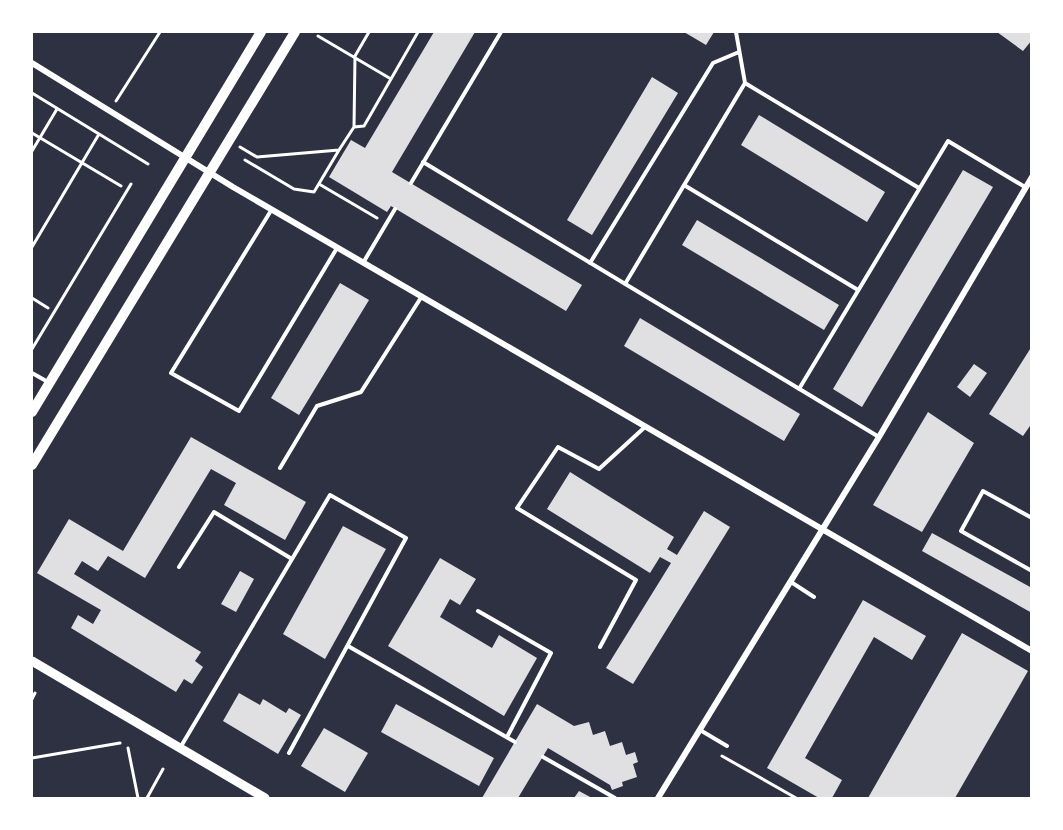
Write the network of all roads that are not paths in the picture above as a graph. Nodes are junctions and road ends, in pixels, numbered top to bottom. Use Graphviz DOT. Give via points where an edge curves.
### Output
graph roads {
  1 [pos="261,32"];
  2 [pos="295,32"];
  3 [pos="501,32"];
  4 [pos="736,32"];
  5 [pos="740,51"];
  6 [pos="32,63"];
  7 [pos="745,83"];
  8 [pos="185,158"];
  9 [pos="423,162"];
  10 [pos="209,173"];
  11 [pos="1032,177"];
  12 [pos="411,183"];
  13 [pos="684,185"];
  14 [pos="1025,187"];
  15 [pos="919,188"];
  16 [pos="1032,192"];
  17 [pos="272,209"];
  18 [pos="395,209"];
  19 [pos="338,248"];
  20 [pos="363,262"];
  21 [pos="590,263"];
  22 [pos="625,284"];
  23 [pos="858,290"];
  24 [pos="422,295"];
  25 [pos="32,373"];
  26 [pos="49,383"];
  27 [pos="799,389"];
  28 [pos="32,412"];
  29 [pos="646,427"];
  30 [pos="879,437"];
  31 [pos="32,465"];
  32 [pos="280,468"];
  33 [pos="1032,518"];
  34 [pos="823,530"];
  35 [pos="292,559"];
  36 [pos="179,567"];
  37 [pos="1032,571"];
  38 [pos="791,582"];
  39 [pos="814,597"];
  40 [pos="478,611"];
  41 [pos="348,646"];
  42 [pos="600,647"];
  43 [pos="1032,651"];
  44 [pos="32,661"];
  45 [pos="700,730"];
  46 [pos="507,737"];
  47 [pos="515,742"];
  48 [pos="727,746"];
  49 [pos="180,748"];
  50 [pos="290,753"];
  51 [pos="543,757"];
  52 [pos="265,798"];
  53 [pos="615,798"];
  54 [pos="658,798"];
  1 -- 8 [label="main road"];
  2 -- 10 [label="main road"];
  3 -- 9 [label="lane"];
  4 -- 5 [label="lane"];
  5 -- 7 [label="lane"];
  5 -- 21 [label="lane" via="712,63"];
  6 -- 8 [label="street"];
  7 -- 13 [label="lane"];
  7 -- 15 [label="lane"];
  8 -- 10 [label="street"];
  8 -- 26 [label="main road"];
  9 -- 12 [label="lane"];
  9 -- 21 [label="lane"];
  10 -- 17 [label="street"];
  10 -- 31 [label="main road"];
  11 -- 14 [label="street"];
  13 -- 22 [label="lane"];
  13 -- 23 [label="lane"];
  14 -- 15 [label="lane" via="948,141"];
  14 -- 16 [label="street"];
  14 -- 30 [label="street"];
  15 -- 23 [label="lane"];
  17 -- 19 [label="street"];
  17 -- 19 [label="lane" via="171,373 239,411"];
  18 -- 20 [label="lane"];
  19 -- 20 [label="street"];
  20 -- 24 [label="street"];
  21 -- 22 [label="lane"];
  22 -- 27 [label="lane"];
  23 -- 27 [label="lane"];
  24 -- 29 [label="street"];
  24 -- 32 [label="lane" via="361,392 316,406"];
  25 -- 26 [label="lane"];
  26 -- 28 [label="main road"];
  27 -- 30 [label="lane"];
  29 -- 34 [label="street"];
  29 -- 42 [label="lane" via="599,469 558,447 517,508 636,580"];
  30 -- 34 [label="street"];
  33 -- 37 [label="lane" via="983,490 961,531"];
  34 -- 38 [label="street"];
  34 -- 43 [label="street"];
  35 -- 36 [label="lane" via="214,512"];
  35 -- 41 [label="lane" via="330,495 406,538"];
  35 -- 49 [label="lane"];
  38 -- 39 [label="lane"];
  38 -- 45 [label="street"];
  40 -- 46 [label="lane" via="551,653"];
  41 -- 46 [label="lane"];
  41 -- 50 [label="lane"];
  44 -- 49 [label="street"];
  45 -- 48 [label="lane"];
  45 -- 54 [label="street"];
  46 -- 47 [label="lane"];
  49 -- 52 [label="street"];
  51 -- 53 [label="lane"];
}
